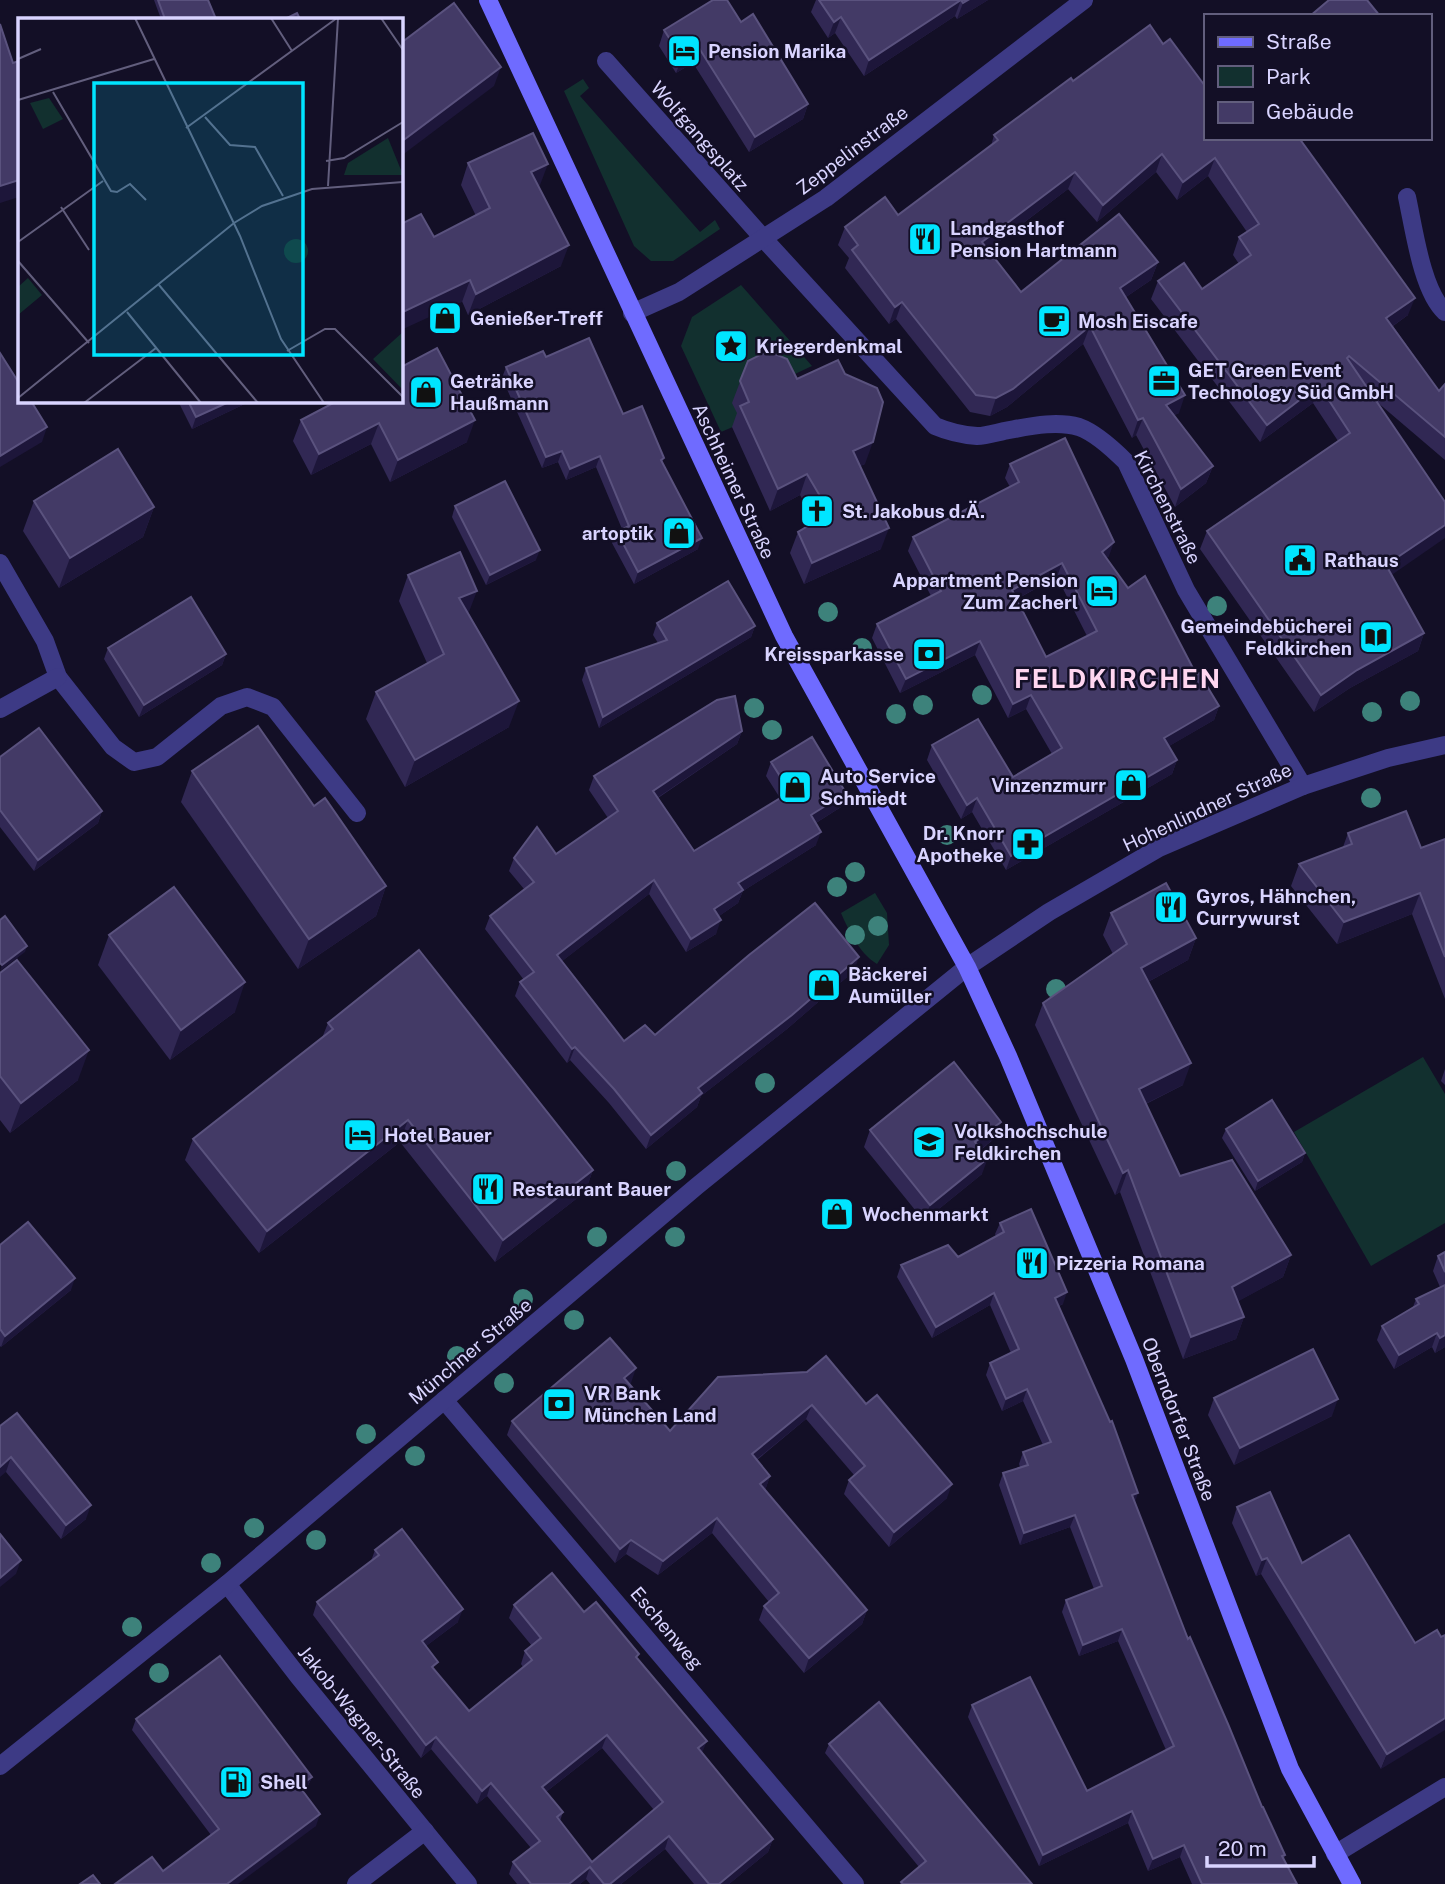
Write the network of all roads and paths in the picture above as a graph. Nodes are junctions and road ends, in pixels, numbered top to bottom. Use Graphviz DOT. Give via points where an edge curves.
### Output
graph roads {
  1 [pos="488,0"];
  2 [pos="1084,0"];
  3 [pos="607,61"];
  4 [pos="1407,197"];
  5 [pos="763,238"];
  6 [pos="1445,312"];
  7 [pos="632,313"];
  8 [pos="0,563"];
  9 [pos="58,677"];
  10 [pos="0,709"];
  11 [pos="1445,745"];
  12 [pos="1303,786"];
  13 [pos="357,813"];
  14 [pos="967,967"];
  15 [pos="444,1400"];
  16 [pos="227,1584"];
  17 [pos="0,1766"];
  18 [pos="1445,1787"];
  19 [pos="425,1832"];
  20 [pos="1335,1854"];
  21 [pos="356,1884"];
  22 [pos="468,1884"];
  23 [pos="855,1884"];
  24 [pos="1352,1884"];
  1 -- 7 [label="main road, Aschheimer Straße"];
  2 -- 5 [label="street, Zeppelinstraße" via="825,198"];
  3 -- 5 [label="street, Wolfgangsplatz"];
  4 -- 6 [label="street" via="1426,281"];
  5 -- 7 [label="street, Zeppelinstraße" via="679,292"];
  5 -- 12 [label="street, Kirchenstraße" via="935,426 980,436 1051,424 1080,427 1111,446 1126,462 1186,590"];
  7 -- 14 [label="main road, Aschheimer Straße" via="784,636"];
  8 -- 9 [label="street" via="45,641"];
  9 -- 10 [label="street"];
  9 -- 13 [label="street" via="113,747 134,762 157,757 221,706 247,697 272,707"];
  11 -- 12 [label="street, Hohenlindner Straße"];
  12 -- 14 [label="street, Hohenlindner Straße" via="1159,848 1049,912"];
  14 -- 15 [label="street, Münchner Straße"];
  14 -- 20 [label="main road, Oberndorfer Straße" via="1129,1346 1290,1769"];
  15 -- 16 [label="street, Münchner Straße"];
  15 -- 23 [label="street, Eschenweg"];
  16 -- 17 [label="street, Münchner Straße"];
  16 -- 19 [label="street, Jakob-Wagner-Straße"];
  18 -- 20 [label="street"];
  19 -- 21 [label="street"];
  19 -- 22 [label="street, Jakob-Wagner-Straße"];
  20 -- 24 [label="main road, Oberndorfer Straße"];
}
